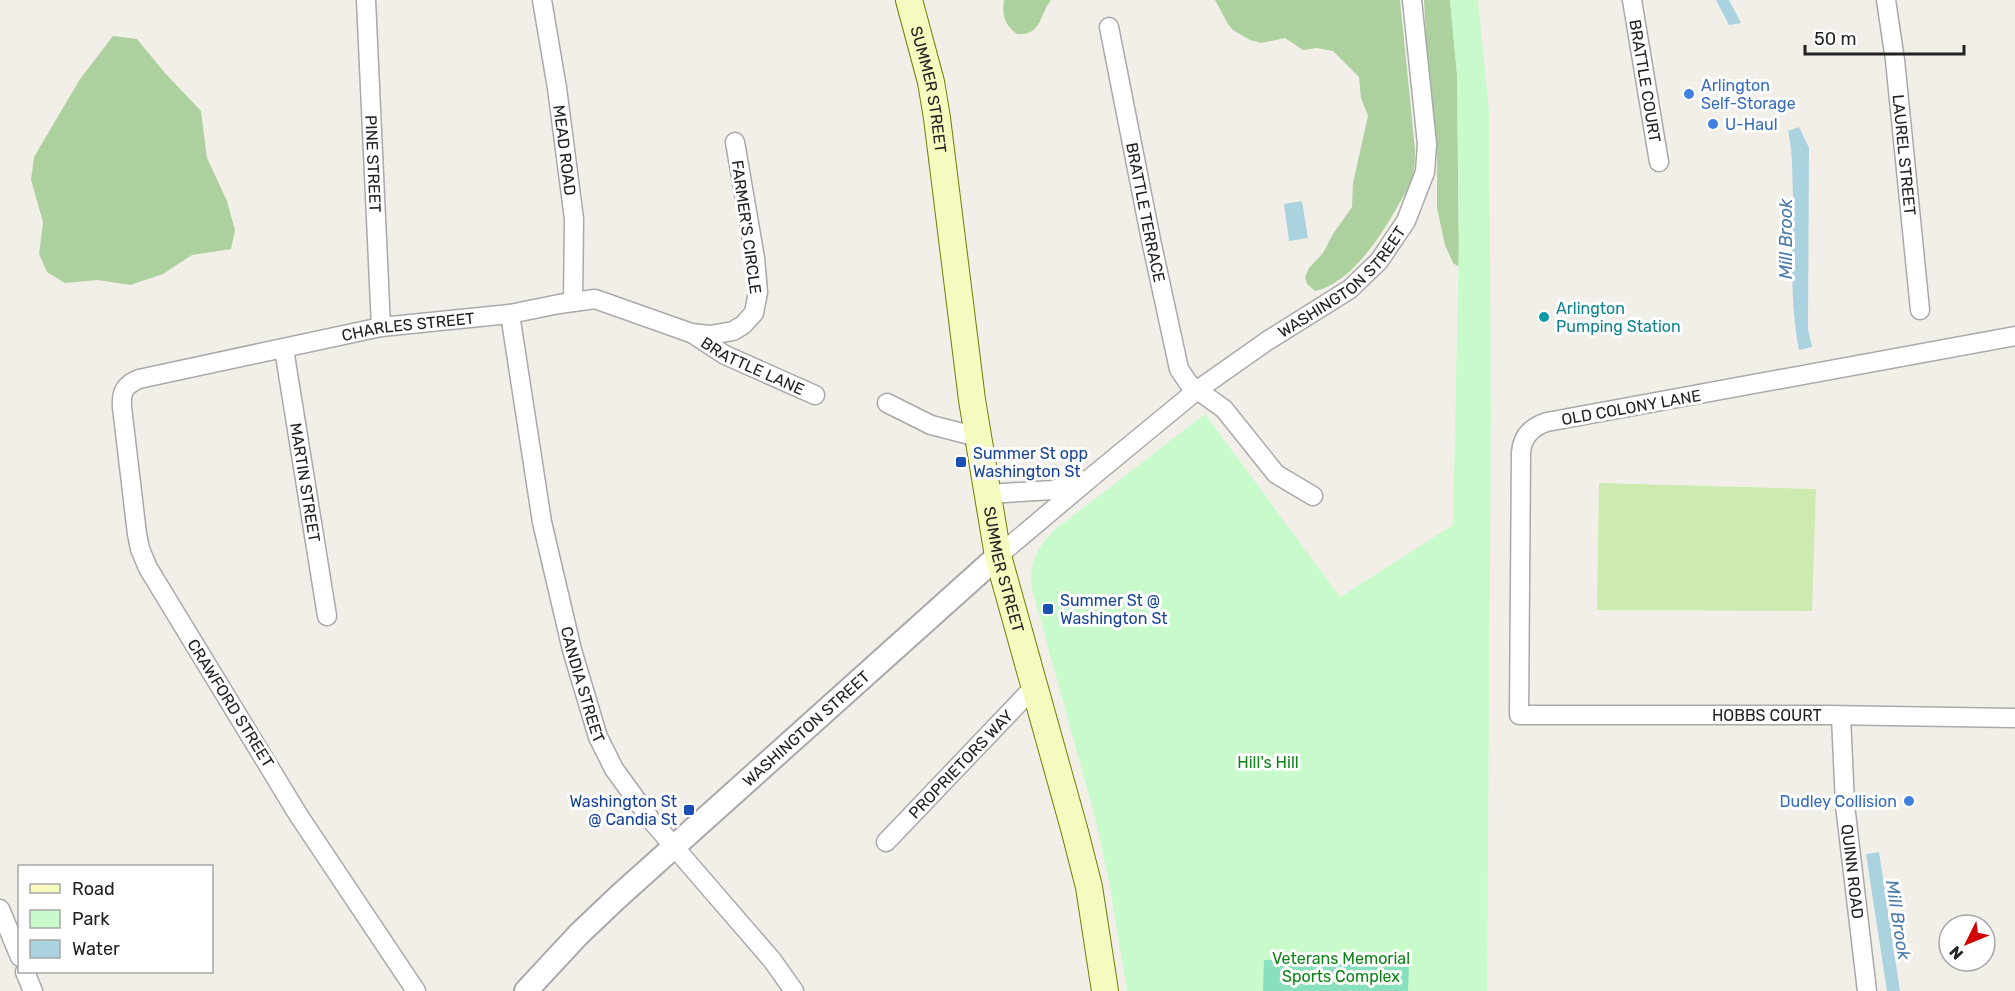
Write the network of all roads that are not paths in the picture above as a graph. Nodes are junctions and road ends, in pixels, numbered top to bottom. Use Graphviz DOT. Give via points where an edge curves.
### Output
graph roads {
  1 [pos="366,0"];
  2 [pos="542,0"];
  3 [pos="909,0"];
  4 [pos="1412,0"];
  5 [pos="1632,0"];
  6 [pos="1886,0"];
  7 [pos="1109,27"];
  8 [pos="735,142"];
  9 [pos="1659,162"];
  10 [pos="573,302"];
  11 [pos="1920,310"];
  12 [pos="510,314"];
  13 [pos="381,327"];
  14 [pos="692,333"];
  15 [pos="2015,336"];
  16 [pos="284,350"];
  17 [pos="124,388"];
  18 [pos="1196,391"];
  19 [pos="815,395"];
  20 [pos="887,404"];
  21 [pos="978,437"];
  22 [pos="1094,475"];
  23 [pos="987,494"];
  24 [pos="1313,496"];
  25 [pos="998,556"];
  26 [pos="327,616"];
  27 [pos="1034,687"];
  28 [pos="1519,715"];
  29 [pos="1841,716"];
  30 [pos="2015,718"];
  31 [pos="886,842"];
  32 [pos="673,847"];
  33 [pos="0,909"];
  34 [pos="18,952"];
  35 [pos="25,973"];
  36 [pos="33,991"];
  37 [pos="416,991"];
  38 [pos="526,991"];
  39 [pos="794,991"];
  40 [pos="1105,991"];
  41 [pos="1867,991"];
  1 -- 13 [label="street, PINE STREET"];
  2 -- 10 [label="street, MEAD ROAD" via="574,219"];
  3 -- 21 [label="main road, SUMMER STREET" via="931,82"];
  4 -- 18 [label="street, WASHINGTON STREET" via="1427,150 1425,172 1406,221 1379,261 1350,289"];
  5 -- 9 [label="street, BRATTLE COURT"];
  6 -- 11 [label="street, LAUREL STREET"];
  7 -- 18 [label="street, BRATTLE TERRACE" via="1176,362"];
  8 -- 14 [label="street, FARMER'S CIRCLE" via="757,276 757,305 749,320 733,331"];
  10 -- 12 [label="street, CHARLES STREET"];
  10 -- 14 [label="street, CHARLES STREET" via="595,299"];
  12 -- 13 [label="street, CHARLES STREET"];
  12 -- 32 [label="street, CANDIA STREET" via="542,522 589,712 614,769"];
  13 -- 16 [label="street, CHARLES STREET"];
  14 -- 19 [label="street, BRATTLE LANE" via="725,355"];
  15 -- 28 [label="street, OLD COLONY LANE" via="1535,427 1523,441 1521,453"];
  16 -- 17 [label="street, CHARLES STREET" via="139,379"];
  16 -- 26 [label="street, MARTIN STREET"];
  17 -- 37 [label="street, CRAWFORD STREET" via="123,414 142,556 299,816"];
  18 -- 22 [label="street, WASHINGTON STREET"];
  18 -- 24 [label="street" via="1224,409 1280,478"];
  20 -- 21 [label="street" via="931,425"];
  21 -- 23 [label="main road, SUMMER STREET"];
  22 -- 23 [label="street, WASHINGTON STREET" via="1053,490"];
  22 -- 25 [label="street, WASHINGTON STREET"];
  23 -- 25 [label="main road, SUMMER STREET"];
  25 -- 27 [label="main road, SUMMER STREET"];
  25 -- 32 [label="street, WASHINGTON STREET"];
  27 -- 31 [label="street, PROPRIETORS WAY"];
  27 -- 40 [label="main road, SUMMER STREET" via="1089,887"];
  28 -- 29 [label="street, HOBBS COURT"];
  29 -- 30 [label="street, HOBBS COURT"];
  29 -- 41 [label="street, QUINN ROAD" via="1845,805"];
  32 -- 38 [label="street, WASHINGTON STREET" via="579,934"];
  32 -- 39 [label="street, CANDIA STREET" via="772,960"];
  33 -- 34 [label="street"];
  35 -- 36 [label="street"];
}
